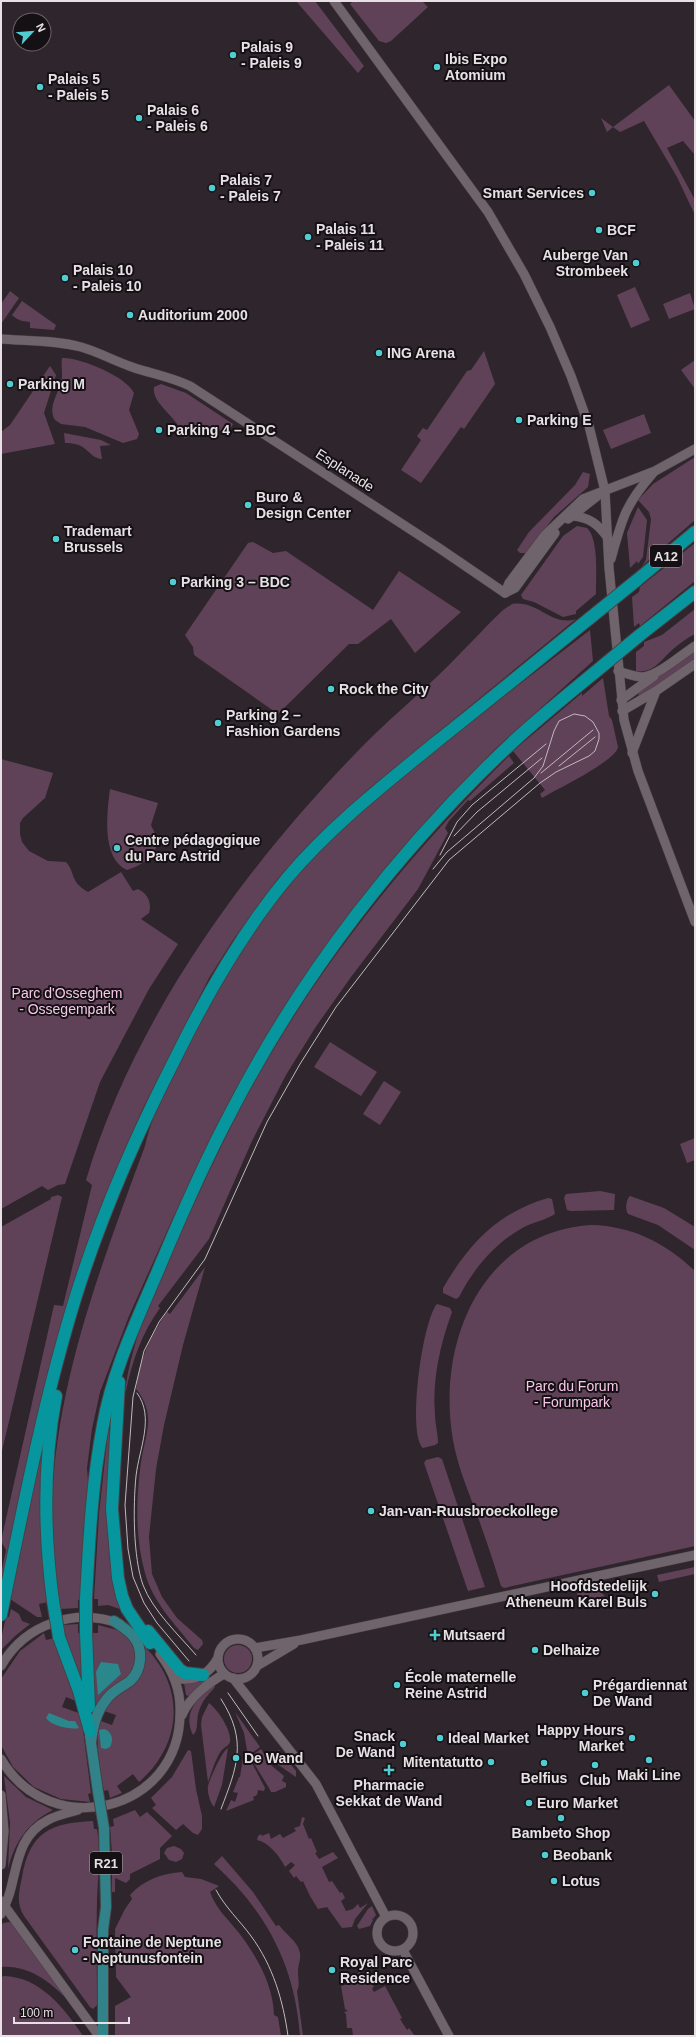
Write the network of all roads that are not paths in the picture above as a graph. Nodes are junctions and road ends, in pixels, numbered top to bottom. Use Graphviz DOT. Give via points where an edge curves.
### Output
graph roads {
  1 [pos="334,1"];
  2 [pos="1,340"];
  3 [pos="695,449"];
  4 [pos="655,471"];
  5 [pos="605,491"];
  6 [pos="572,516"];
  7 [pos="695,532"];
  8 [pos="608,538"];
  9 [pos="609,568"];
  10 [pos="695,592"];
  11 [pos="505,593"];
  12 [pos="695,646"];
  13 [pos="695,664"];
  14 [pos="662,669"];
  15 [pos="618,671"];
  16 [pos="656,691"];
  17 [pos="621,700"];
  18 [pos="622,711"];
  19 [pos="632,753"];
  20 [pos="695,922"];
  21 [pos="102,1225"];
  22 [pos="121,1361"];
  23 [pos="115,1555"];
  24 [pos="695,1555"];
  25 [pos="1,1615"];
  26 [pos="114,1621"];
  27 [pos="300,1640"];
  28 [pos="150,1643"];
  29 [pos="255,1648"];
  30 [pos="218,1658"];
  31 [pos="1,1666"];
  32 [pos="257,1666"];
  33 [pos="203,1675"];
  34 [pos="228,1676"];
  35 [pos="174,1678"];
  36 [pos="180,1719"];
  37 [pos="90,1737"];
  38 [pos="1,1759"];
  39 [pos="1,1795"];
  40 [pos="83,1809"];
  41 [pos="1,1865"];
  42 [pos="2,1907"];
  43 [pos="386,1918"];
  44 [pos="403,1950"];
  45 [pos="99,2036"];
  46 [pos="103,2036"];
  47 [pos="449,2036"];
  1 -- 5 [label="main road" via="477,195 524,274 558,345 583,408"];
  2 -- 11 [label="main road, Esplanade" via="70,344 101,353 130,367 165,375 198,391"];
  3 -- 4 [label="main road"];
  4 -- 5 [label="main road"];
  4 -- 9 [label="main road" via="627,507"];
  5 -- 6 [label="main road"];
  5 -- 8 [label="main road"];
  5 -- 11 [label="main road" via="585,497 559,520"];
  6 -- 8 [label="main road" via="593,521"];
  6 -- 11 [label="main road" via="554,534 515,588"];
  7 -- 21 [label="highway, A12, bridge" via="357,807 323,839 279,888 237,946 204,1000 146,1118"];
  8 -- 9 [label="main road"];
  9 -- 15 [label="main road"];
  10 -- 22 [label="highway, bridge" via="514,741 445,810 386,878 316,972 269,1044 214,1144 184,1208"];
  12 -- 14 [label="main road"];
  13 -- 16 [label="main road"];
  14 -- 15 [label="main road" via="642,677"];
  14 -- 17 [label="main road"];
  15 -- 17 [label="main road"];
  16 -- 18 [label="main road"];
  16 -- 19 [label="main road"];
  17 -- 18 [label="main road"];
  18 -- 19 [label="main road"];
  19 -- 20 [label="main road"];
  21 -- 25 [label="highway" via="75,1299 55,1373 38,1440"];
  21 -- 37 [label="highway, bridge" via="67,1347 50,1437 47,1474 46,1522 53,1602 59,1637 79,1690"];
  22 -- 23 [label="highway" via="113,1495"];
  22 -- 37 [label="highway, bridge" via="103,1424 90,1535 86,1599"];
  23 -- 28 [label="highway" via="124,1601"];
  23 -- 33 [label="highway" via="126,1593 141,1622 180,1670"];
  24 -- 27 [label="main road"];
  26 -- 28 [label="main road" via="133,1630"];
  26 -- 31 [label="main road" via="80,1617 55,1621 21,1641"];
  26 -- 37 [label="main road" via="137,1641 140,1664 133,1677 111,1694 101,1707"];
  27 -- 29 [label="main road"];
  27 -- 32 [label="main road"];
  28 -- 35 [label="main road" via="164,1659"];
  29 -- 30 [label="main road" via="246,1640 235,1639 224,1644"];
  29 -- 32 [label="main road" via="258,1655"];
  30 -- 33 [label="main road" via="211,1669"];
  30 -- 34 [label="main road" via="218,1664"];
  32 -- 34 [label="main road" via="248,1677 238,1679"];
  33 -- 35 [label="main road" via="196,1679"];
  34 -- 36 [label="main road" via="188,1703"];
  34 -- 43 [label="main road" via="316,1784"];
  35 -- 36 [label="main road" via="180,1698"];
  36 -- 40 [label="main road" via="176,1742 170,1756 152,1781 128,1799 99,1808"];
  37 -- 46 [label="main road, R21, bridge" via="104,1828 106,1907 103,1930"];
  38 -- 40 [label="main road" via="16,1779 40,1798"];
  39 -- 41 [label="main road" via="4,1832"];
  40 -- 42 [label="main road" via="54,1817 40,1824 30,1834 19,1852 11,1890"];
  42 -- 45 [label="main road"];
  43 -- 44 [label="main road" via="378,1928 377,1936 380,1943 392,1951"];
  43 -- 44 [label="main road" via="398,1915 411,1924 412,1939"];
  44 -- 47 [label="main road"];
}
